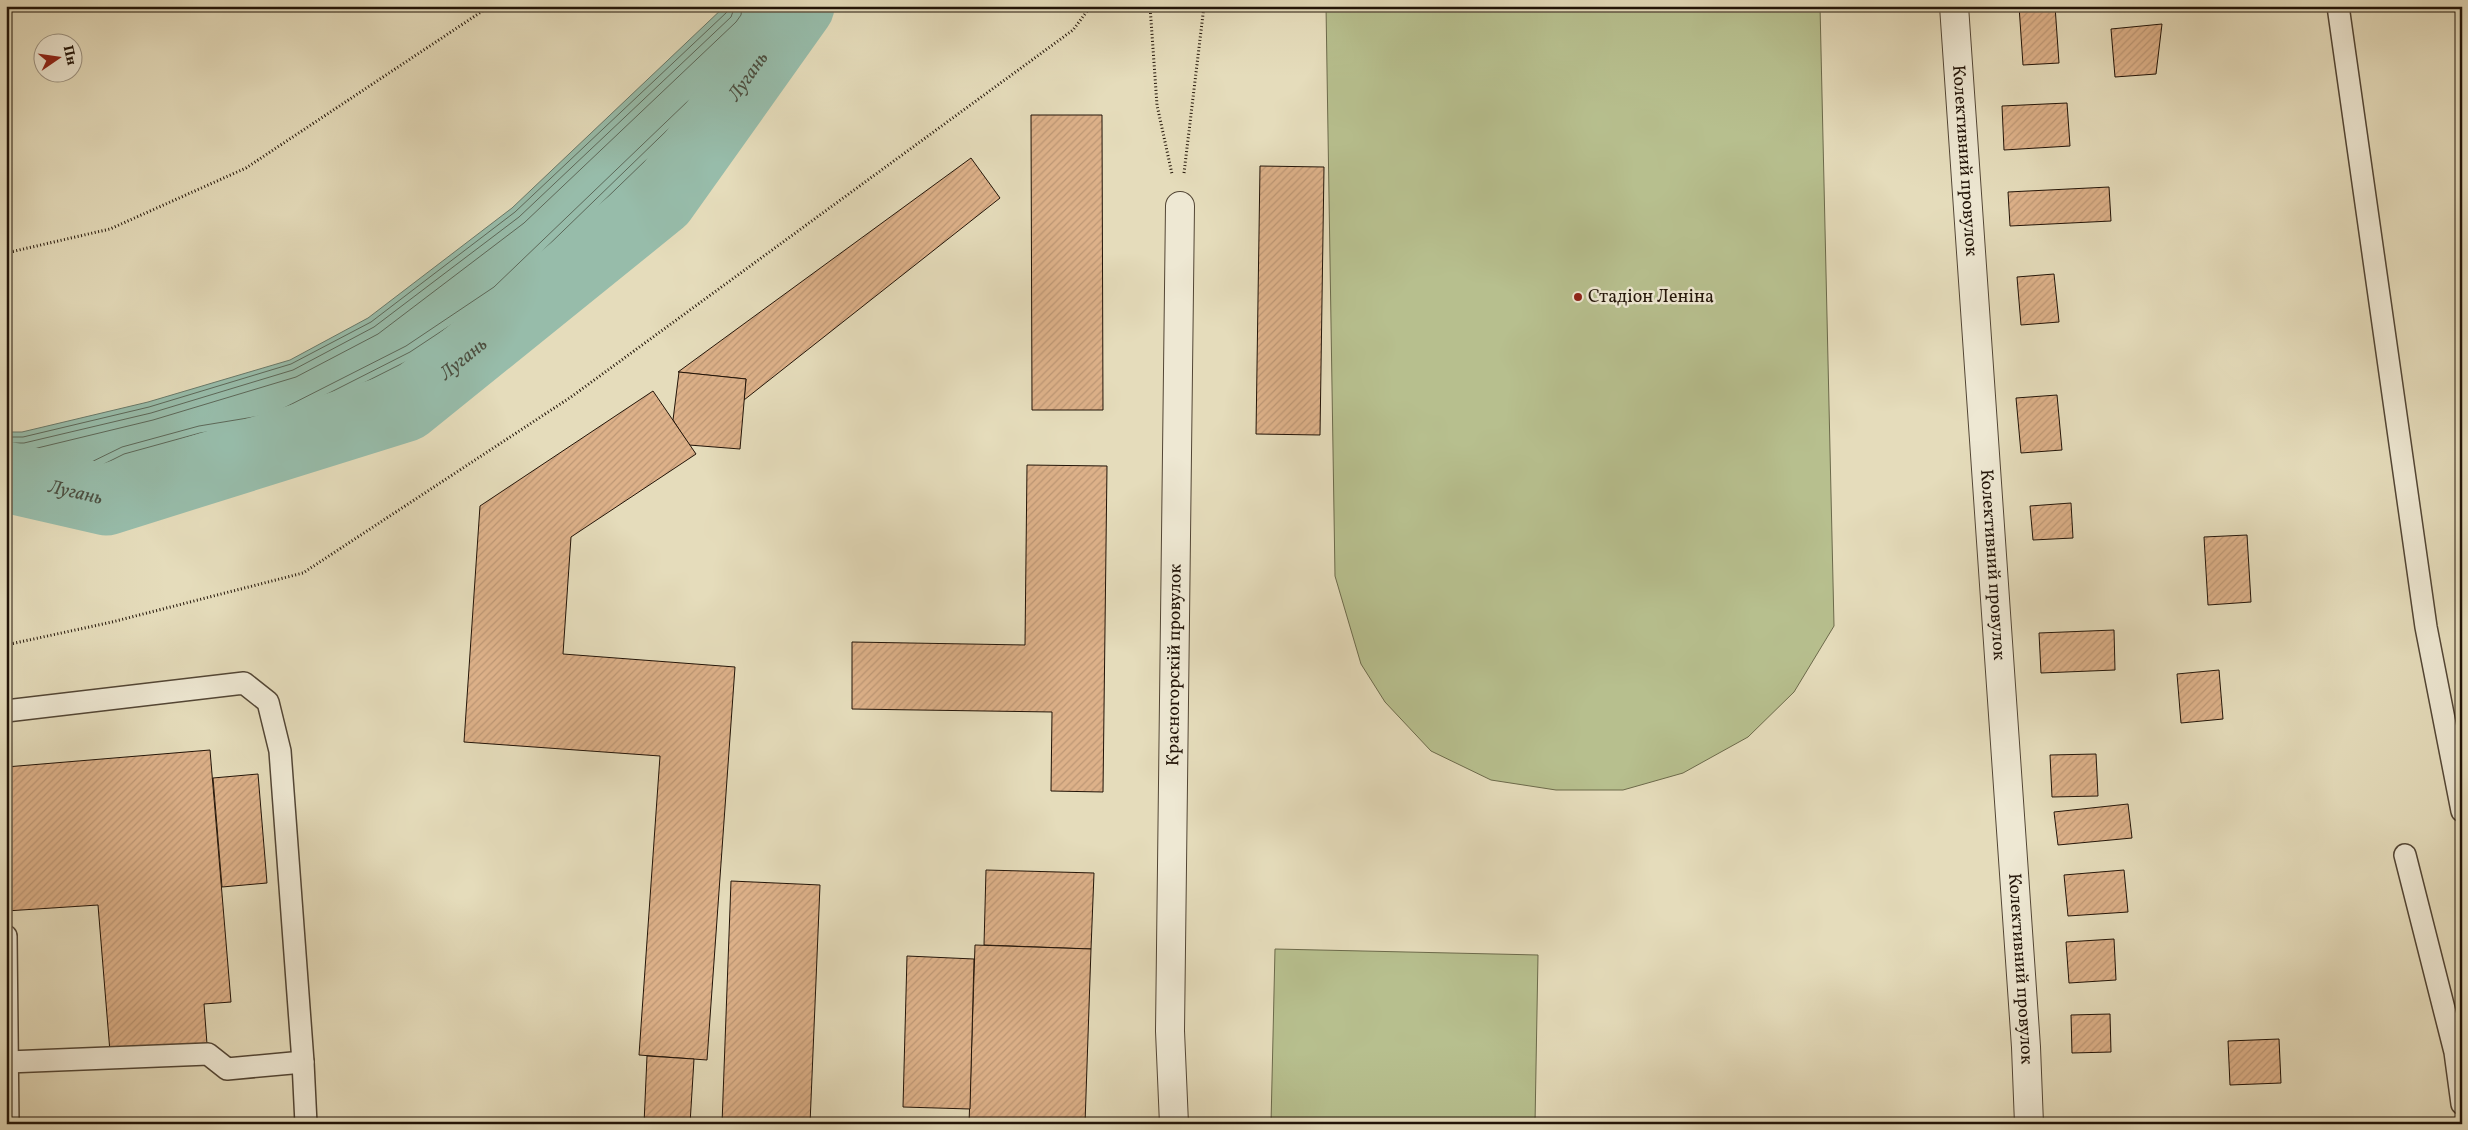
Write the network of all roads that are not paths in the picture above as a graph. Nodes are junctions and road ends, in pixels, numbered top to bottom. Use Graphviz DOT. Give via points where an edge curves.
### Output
graph roads {
  1 [pos="1954,6"];
  2 [pos="2338,6"];
  3 [pos="1180,206"];
  4 [pos="6,711"];
  5 [pos="2462,811"];
  6 [pos="2405,855"];
  7 [pos="6,936"];
  8 [pos="8,1062"];
  9 [pos="303,1062"];
  10 [pos="7,1098"];
  11 [pos="2462,1104"];
  12 [pos="8,1124"];
  13 [pos="306,1124"];
  14 [pos="1174,1124"];
  15 [pos="2029,1124"];
  1 -- 15 [label="street, Колективний провулок"];
  2 -- 5 [label="lane" via="2425,617"];
  3 -- 14 [label="street, Красногорскій провулок" via="1170,1031"];
  4 -- 9 [label="lane" via="244,683 268,702 280,751"];
  6 -- 11 [label="lane" via="2455,1052"];
  7 -- 8 [label="lane"];
  8 -- 9 [label="lane" via="208,1054 227,1069"];
  8 -- 10 [label="lane"];
  9 -- 13 [label="lane"];
  10 -- 12 [label="lane"];
}
